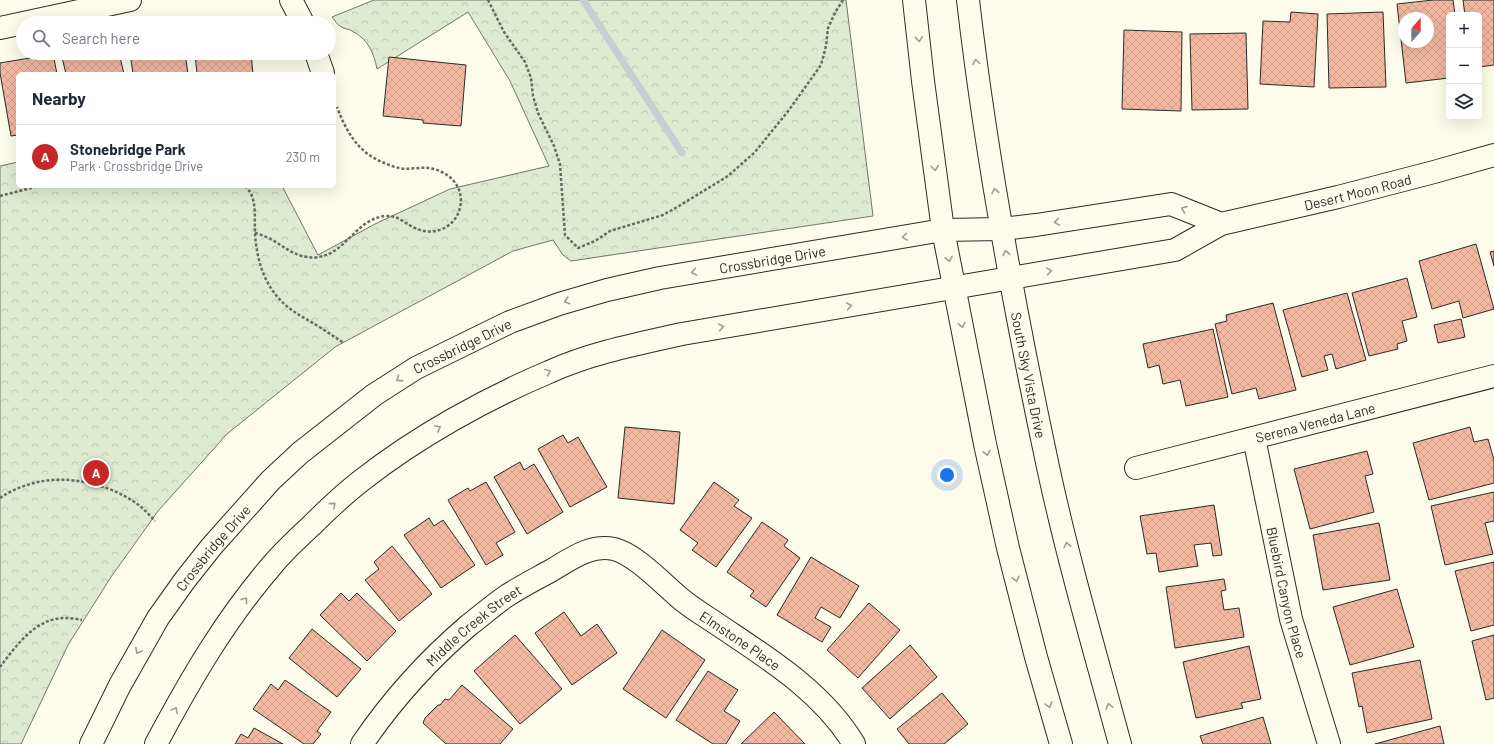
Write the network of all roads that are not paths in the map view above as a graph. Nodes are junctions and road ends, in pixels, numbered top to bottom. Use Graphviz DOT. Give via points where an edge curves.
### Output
graph roads {
  1 [pos="130,0"];
  2 [pos="292,0"];
  3 [pos="914,0"];
  4 [pos="968,0"];
  5 [pos="56,16"];
  6 [pos="300,16"];
  7 [pos="16,25"];
  8 [pos="0,28"];
  9 [pos="1494,155"];
  10 [pos="1220,224"];
  11 [pos="1002,229"];
  12 [pos="943,230"];
  13 [pos="1011,277"];
  14 [pos="955,287"];
  15 [pos="1494,376"];
  16 [pos="1254,438"];
  17 [pos="1136,468"];
  18 [pos="614,549"];
  19 [pos="91,744"];
  20 [pos="156,744"];
  21 [pos="362,744"];
  22 [pos="854,744"];
  23 [pos="1061,744"];
  24 [pos="1120,744"];
  25 [pos="1330,744"];
  1 -- 5 [label="street"];
  2 -- 6 [label="street"];
  3 -- 12 [label="street, one-way"];
  11 -- 4 [label="street, South Sky Vista Drive, one-way" via="983,115"];
  7 -- 8 [label="street"];
  9 -- 10 [label="street, Desert Moon Road" via="1338,197"];
  10 -- 11 [label="street, one-way" via="1171,204"];
  13 -- 10 [label="street, Desert Moon Road, one-way" via="1175,250"];
  11 -- 12 [label="street, Crossbridge Drive"];
  13 -- 11 [label="street, South Sky Vista Drive, one-way"];
  12 -- 14 [label="street, one-way"];
  12 -- 19 [label="street, Crossbridge Drive, one-way" via="705,270 607,290 510,322 416,368 374,395 300,453 270,480 240,513 185,580 158,618 120,685"];
  13 -- 14 [label="street"];
  24 -- 13 [label="street, South Sky Vista Drive, one-way" via="1048,467"];
  20 -- 14 [label="street, one-way" via="204,658 274,563 362,480 434,430 549,371 595,355 682,334"];
  14 -- 23 [label="street, one-way" via="1008,548"];
  15 -- 16 [label="street, Serena Veneda Lane"];
  16 -- 17 [label="street, Serena Veneda Lane"];
  16 -- 25 [label="street, Bluebird Canyon Place" via="1291,619"];
  18 -- 21 [label="street, Middle Creek Street" via="598,548 582,552 499,602 423,668 378,720"];
  18 -- 22 [label="street, Elmstone Place" via="632,557 682,600 794,678 834,716"];
}
